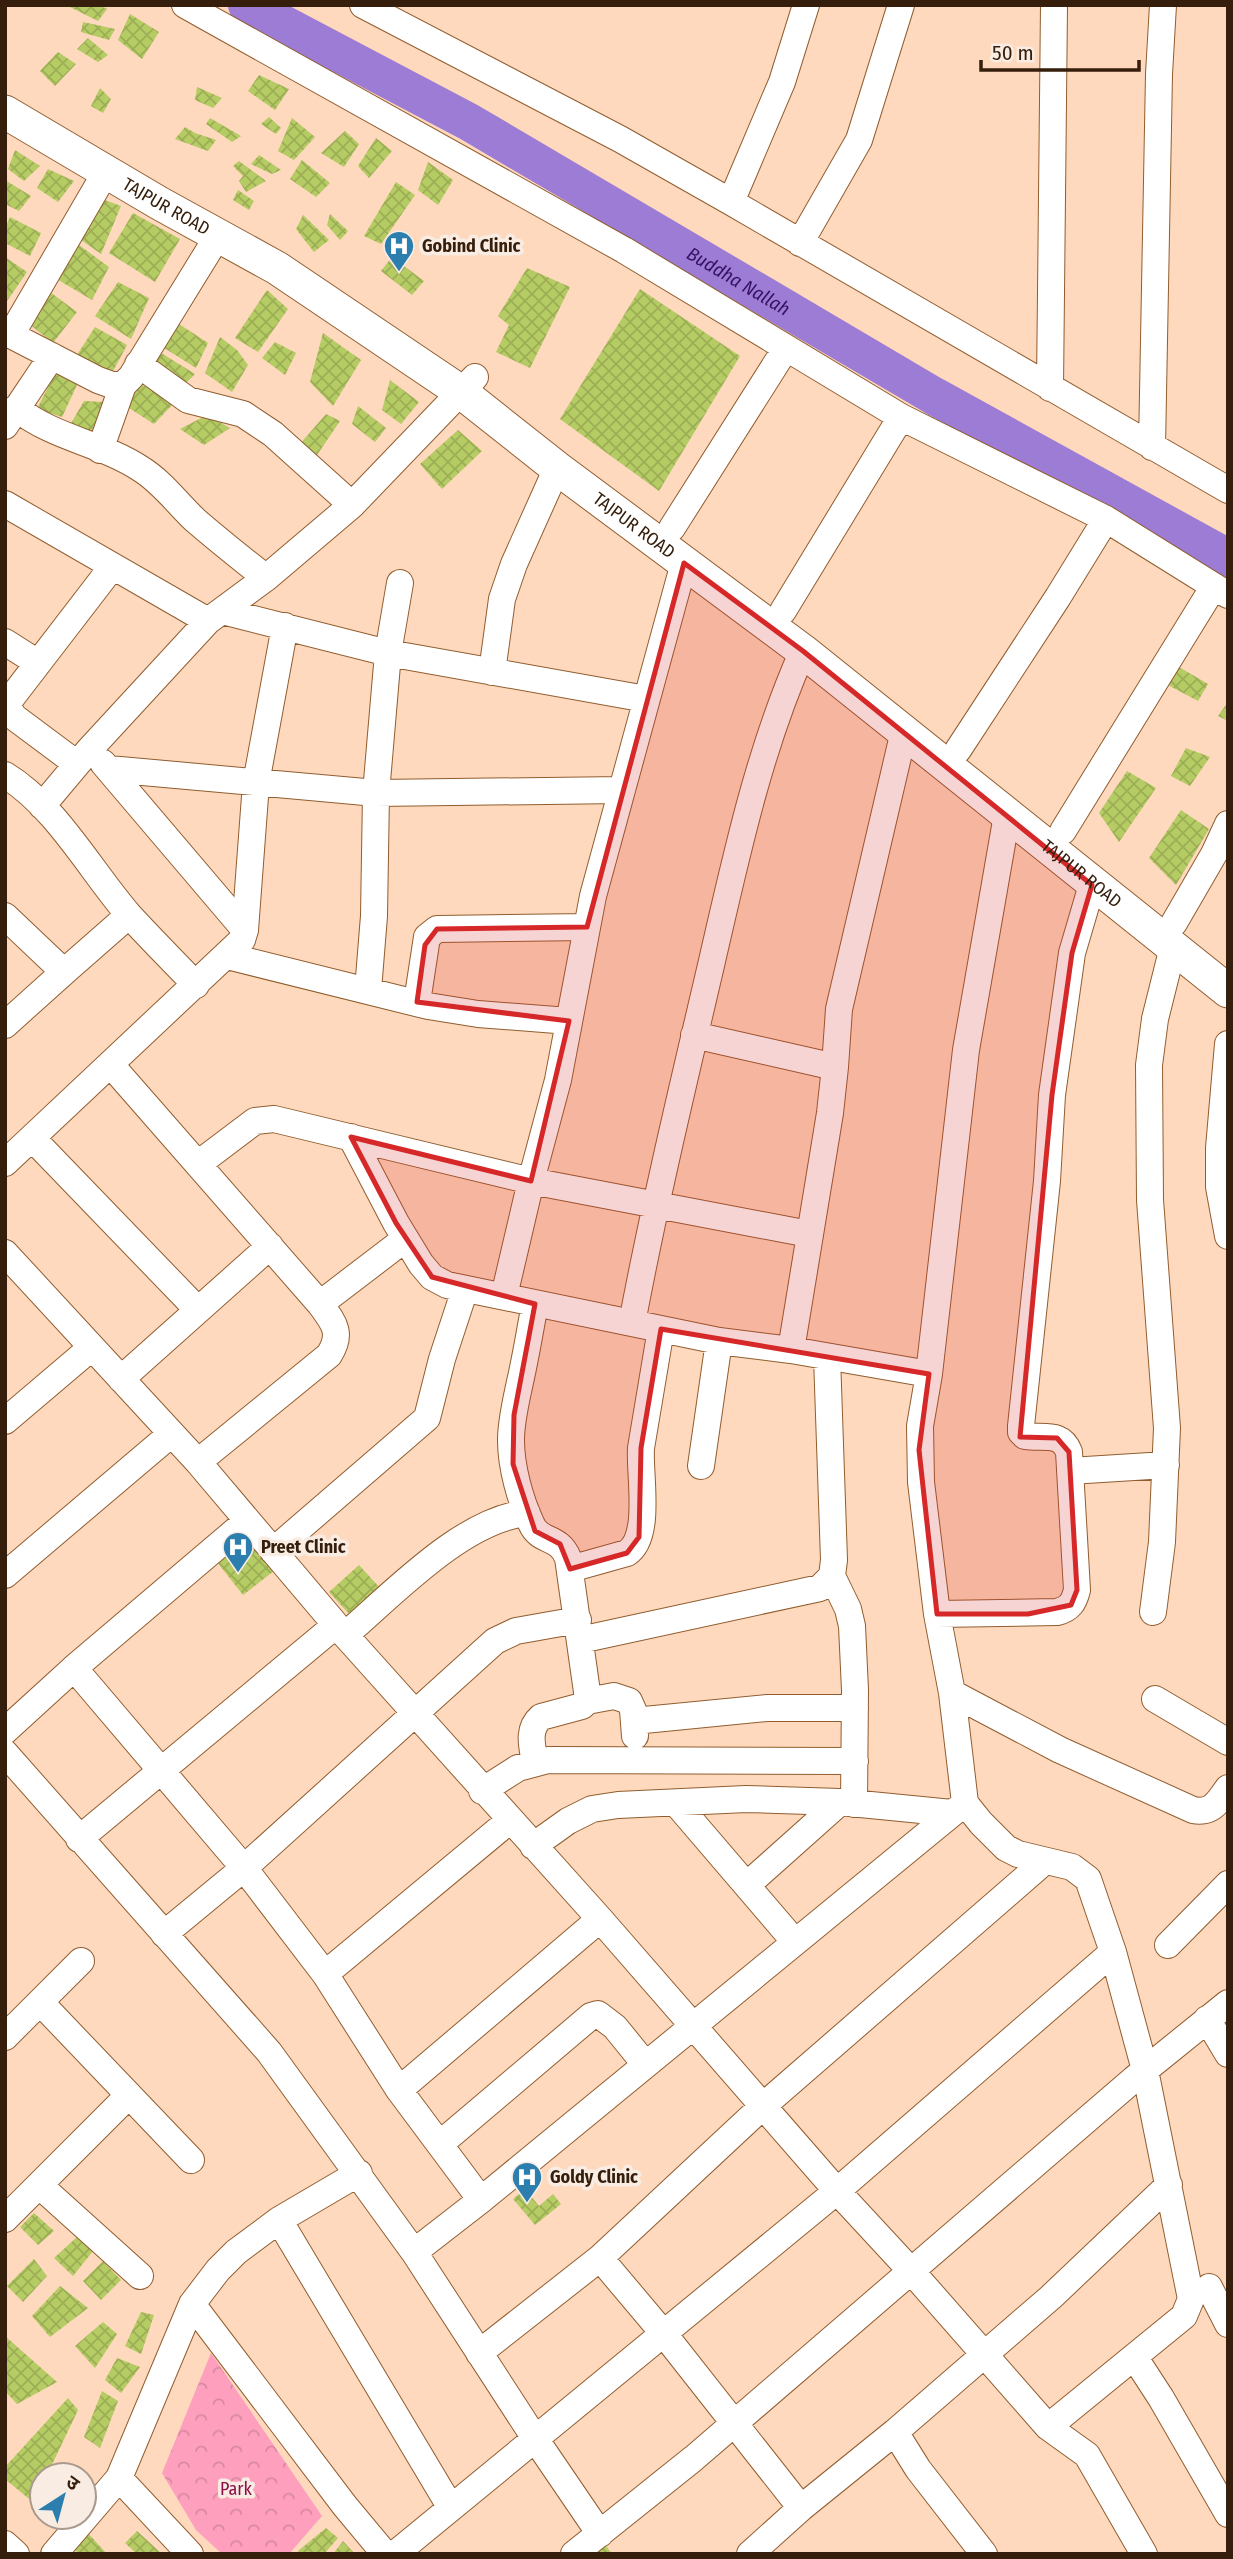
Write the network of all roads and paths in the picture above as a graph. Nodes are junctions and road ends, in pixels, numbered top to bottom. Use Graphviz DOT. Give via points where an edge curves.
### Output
graph roads {
  1 [pos="185,5"];
  2 [pos="363,5"];
  3 [pos="806,5"];
  4 [pos="901,5"];
  5 [pos="1054,5"];
  6 [pos="1163,5"];
  7 [pos="5,88"];
  8 [pos="5,112"];
  9 [pos="107,170"];
  10 [pos="731,202"];
  11 [pos="219,234"];
  12 [pos="800,243"];
  13 [pos="8,333"];
  14 [pos="786,348"];
  15 [pos="52,356"];
  16 [pos="130,374"];
  17 [pos="468,385"];
  18 [pos="1050,388"];
  19 [pos="11,417"];
  20 [pos="901,417"];
  21 [pos="1152,447"];
  22 [pos="100,450"];
  23 [pos="557,468"];
  24 [pos="1228,491"];
  25 [pos="5,504"];
  26 [pos="352,505"];
  27 [pos="1106,519"];
  28 [pos="672,528"];
  29 [pos="684,563"];
  30 [pos="112,567"];
  31 [pos="266,578"];
  32 [pos="400,583"];
  33 [pos="1221,591"];
  34 [pos="783,611"];
  35 [pos="215,616"];
  36 [pos="285,626"];
  37 [pos="5,642"];
  38 [pos="803,651"];
  39 [pos="388,653"];
  40 [pos="38,663"];
  41 [pos="492,672"];
  42 [pos="646,699"];
  43 [pos="904,732"];
  44 [pos="958,750"];
  45 [pos="83,757"];
  46 [pos="109,769"];
  47 [pos="5,775"];
  48 [pos="256,783"];
  49 [pos="622,790"];
  50 [pos="376,793"];
  51 [pos="42,806"];
  52 [pos="1007,815"];
  53 [pos="1228,824"];
  54 [pos="1063,831"];
  55 [pos="1092,885"];
  56 [pos="129,915"];
  57 [pos="5,916"];
  58 [pos="587,927"];
  59 [pos="245,930"];
  60 [pos="1173,935"];
  61 [pos="227,956"];
  62 [pos="1228,965"];
  63 [pos="64,972"];
  64 [pos="196,985"];
  65 [pos="368,990"];
  66 [pos="1228,991"];
  67 [pos="417,1002"];
  68 [pos="569,1021"];
  69 [pos="5,1025"];
  70 [pos="695,1035"];
  71 [pos="1228,1044"];
  72 [pos="111,1065"];
  73 [pos="835,1067"];
  74 [pos="351,1137"];
  75 [pos="32,1138"];
  76 [pos="5,1163"];
  77 [pos="198,1164"];
  78 [pos="531,1181"];
  79 [pos="654,1204"];
  80 [pos="809,1234"];
  81 [pos="1228,1236"];
  82 [pos="405,1239"];
  83 [pos="270,1246"];
  84 [pos="9,1263"];
  85 [pos="465,1289"];
  86 [pos="504,1296"];
  87 [pos="320,1304"];
  88 [pos="536,1304"];
  89 [pos="197,1310"];
  90 [pos="632,1323"];
  91 [pos="661,1329"];
  92 [pos="719,1341"];
  93 [pos="91,1348"];
  94 [pos="790,1350"];
  95 [pos="827,1357"];
  96 [pos="929,1374"];
  97 [pos="121,1379"];
  98 [pos="5,1420"];
  99 [pos="170,1434"];
  100 [pos="198,1462"];
  101 [pos="701,1465"];
  102 [pos="1166,1465"];
  103 [pos="1070,1471"];
  104 [pos="527,1513"];
  105 [pos="247,1521"];
  106 [pos="273,1551"];
  107 [pos="570,1569"];
  108 [pos="5,1575"];
  109 [pos="832,1576"];
  110 [pos="1153,1612"];
  111 [pos="937,1614"];
  112 [pos="340,1630"];
  113 [pos="579,1630"];
  114 [pos="75,1668"];
  115 [pos="952,1693"];
  116 [pos="1155,1699"];
  117 [pos="587,1702"];
  118 [pos="855,1708"];
  119 [pos="415,1715"];
  120 [pos="634,1721"];
  121 [pos="5,1731"];
  122 [pos="1228,1742"];
  123 [pos="5,1753"];
  124 [pos="635,1759"];
  125 [pos="855,1761"];
  126 [pos="535,1762"];
  127 [pos="163,1770"];
  128 [pos="1228,1788"];
  129 [pos="482,1791"];
  130 [pos="676,1802"];
  131 [pos="847,1803"];
  132 [pos="959,1808"];
  133 [pos="509,1821"];
  134 [pos="79,1839"];
  135 [pos="533,1846"];
  136 [pos="1045,1861"];
  137 [pos="244,1868"];
  138 [pos="1228,1884"];
  139 [pos="747,1885"];
  140 [pos="600,1919"];
  141 [pos="164,1934"];
  142 [pos="795,1942"];
  143 [pos="1168,1945"];
  144 [pos="1113,1952"];
  145 [pos="82,1961"];
  146 [pos="325,1975"];
  147 [pos="41,2003"];
  148 [pos="1228,2003"];
  149 [pos="1207,2020"];
  150 [pos="692,2025"];
  151 [pos="5,2037"];
  152 [pos="1228,2054"];
  153 [pos="645,2064"];
  154 [pos="1145,2070"];
  155 [pos="399,2090"];
  156 [pos="129,2095"];
  157 [pos="763,2106"];
  158 [pos="440,2144"];
  159 [pos="191,2160"];
  160 [pos="359,2173"];
  161 [pos="39,2185"];
  162 [pos="1169,2185"];
  163 [pos="836,2191"];
  164 [pos="481,2200"];
  165 [pos="5,2219"];
  166 [pos="279,2220"];
  167 [pos="414,2252"];
  168 [pos="600,2258"];
  169 [pos="912,2272"];
  170 [pos="140,2276"];
  171 [pos="1209,2286"];
  172 [pos="192,2304"];
  173 [pos="1228,2324"];
  174 [pos="664,2334"];
  175 [pos="479,2353"];
  176 [pos="985,2356"];
  177 [pos="1135,2358"];
  178 [pos="734,2423"];
  179 [pos="1048,2427"];
  180 [pos="895,2432"];
  181 [pos="536,2440"];
  182 [pos="119,2478"];
  183 [pos="451,2508"];
  184 [pos="801,2508"];
  185 [pos="1228,2514"];
  186 [pos="600,2534"];
  187 [pos="5,2544"];
  188 [pos="16,2554"];
  189 [pos="54,2554"];
  190 [pos="190,2554"];
  191 [pos="385,2554"];
  192 [pos="396,2554"];
  193 [pos="574,2554"];
  194 [pos="750,2554"];
  195 [pos="984,2554"];
  196 [pos="1144,2554"];
  1 -- 14 [label="street" via="624,250"];
  2 -- 10 [label="street"];
  3 -- 10 [label="street" via="782,82"];
  4 -- 12 [label="street" via="859,140"];
  5 -- 18 [label="street"];
  6 -- 21 [label="street"];
  7 -- 17 [label="main road, TAJPUR ROAD" via="287,251"];
  8 -- 9 [label="main road, TAJPUR ROAD"];
  9 -- 11 [label="main road, TAJPUR ROAD"];
  9 -- 13 [label="street"];
  10 -- 12 [label="street"];
  11 -- 16 [label="street"];
  11 -- 17 [label="main road, TAJPUR ROAD"];
  12 -- 18 [label="street"];
  13 -- 15 [label="street"];
  14 -- 20 [label="street"];
  14 -- 28 [label="street"];
  15 -- 16 [label="street" via="112,385"];
  15 -- 19 [label="street"];
  16 -- 22 [label="street"];
  16 -- 26 [label="street" via="188,400 243,414 273,433"];
  17 -- 23 [label="main road, TAJPUR ROAD"];
  17 -- 26 [label="street"];
  17 -- 28 [label="main road, TAJPUR ROAD"];
  18 -- 21 [label="street"];
  19 -- 22 [label="street"];
  20 -- 27 [label="street"];
  20 -- 34 [label="street"];
  21 -- 24 [label="street"];
  22 -- 31 [label="street" via="151,476"];
  23 -- 29 [label="main road, TAJPUR ROAD"];
  23 -- 41 [label="street" via="502,599"];
  25 -- 30 [label="street"];
  26 -- 31 [label="street"];
  27 -- 33 [label="street"];
  27 -- 44 [label="street"];
  28 -- 34 [label="main road, TAJPUR ROAD"];
  29 -- 38 [label="main road, TAJPUR ROAD"];
  29 -- 42 [label="street"];
  30 -- 35 [label="street"];
  30 -- 40 [label="street"];
  31 -- 35 [label="street"];
  32 -- 39 [label="street"];
  33 -- 54 [label="street"];
  34 -- 44 [label="main road, TAJPUR ROAD"];
  35 -- 36 [label="street"];
  35 -- 45 [label="street"];
  36 -- 39 [label="street"];
  36 -- 48 [label="street"];
  37 -- 40 [label="street"];
  38 -- 43 [label="main road, TAJPUR ROAD"];
  38 -- 70 [label="street" via="768,744 729,883"];
  39 -- 41 [label="street"];
  39 -- 50 [label="street"];
  40 -- 45 [label="street" via="9,701 9,709 22,723"];
  41 -- 42 [label="street"];
  42 -- 49 [label="street"];
  43 -- 52 [label="main road, TAJPUR ROAD"];
  43 -- 73 [label="street" via="839,1009"];
  44 -- 54 [label="main road, TAJPUR ROAD"];
  45 -- 46 [label="street"];
  45 -- 51 [label="street"];
  46 -- 48 [label="street"];
  46 -- 59 [label="street"];
  47 -- 51 [label="street"];
  48 -- 50 [label="street"];
  48 -- 59 [label="street"];
  49 -- 50 [label="street"];
  49 -- 58 [label="street"];
  50 -- 65 [label="street"];
  51 -- 56 [label="street"];
  52 -- 55 [label="main road, TAJPUR ROAD"];
  52 -- 96 [label="street" via="966,1050"];
  53 -- 60 [label="street"];
  54 -- 60 [label="main road, TAJPUR ROAD"];
  55 -- 60 [label="main road, TAJPUR ROAD"];
  55 -- 103 [label="street" via="1072,953 1052,1095 1021,1426 1025,1436 1063,1441"];
  56 -- 63 [label="street"];
  56 -- 64 [label="street"];
  57 -- 63 [label="street"];
  58 -- 67 [label="street" via="437,929 427,937"];
  58 -- 68 [label="street"];
  59 -- 61 [label="street"];
  60 -- 62 [label="main road, TAJPUR ROAD"];
  60 -- 66 [label="main road, TAJPUR ROAD"];
  60 -- 102 [label="street" via="1155,1019 1147,1118 1166,1394"];
  61 -- 64 [label="street"];
  61 -- 65 [label="street"];
  63 -- 69 [label="street"];
  64 -- 72 [label="street"];
  65 -- 67 [label="street"];
  67 -- 68 [label="street" via="478,1014"];
  68 -- 78 [label="street"];
  70 -- 73 [label="street"];
  70 -- 79 [label="street"];
  71 -- 81 [label="street" via="1219,1148 1219,1187"];
  72 -- 75 [label="street"];
  72 -- 77 [label="street"];
  73 -- 80 [label="street"];
  74 -- 77 [label="street" via="274,1119 255,1121"];
  74 -- 78 [label="street"];
  74 -- 82 [label="street"];
  75 -- 76 [label="street"];
  75 -- 89 [label="street"];
  77 -- 83 [label="street"];
  78 -- 79 [label="street"];
  78 -- 86 [label="street"];
  79 -- 80 [label="street"];
  79 -- 90 [label="street"];
  80 -- 94 [label="street"];
  82 -- 85 [label="street" via="432,1277"];
  82 -- 87 [label="street"];
  83 -- 87 [label="street"];
  83 -- 89 [label="street"];
  84 -- 93 [label="street"];
  85 -- 86 [label="street"];
  85 -- 106 [label="street" via="427,1418"];
  86 -- 88 [label="street"];
  87 -- 100 [label="street" via="337,1333 329,1356"];
  88 -- 90 [label="street"];
  88 -- 104 [label="street" via="511,1440"];
  89 -- 97 [label="street"];
  90 -- 91 [label="street"];
  91 -- 92 [label="street"];
  91 -- 107 [label="street" via="639,1465 639,1537 627,1553"];
  92 -- 94 [label="street"];
  92 -- 101 [label="street"];
  93 -- 97 [label="street"];
  93 -- 98 [label="street"];
  94 -- 95 [label="street"];
  95 -- 96 [label="street"];
  95 -- 109 [label="street"];
  96 -- 111 [label="street" via="919,1450"];
  97 -- 99 [label="street"];
  99 -- 100 [label="street"];
  99 -- 108 [label="street"];
  100 -- 105 [label="street"];
  102 -- 103 [label="street"];
  102 -- 110 [label="street"];
  103 -- 111 [label="street" via="1077,1590 1072,1605 1028,1614"];
  104 -- 107 [label="street" via="539,1535 564,1549"];
  104 -- 112 [label="street" via="505,1516 463,1536"];
  105 -- 106 [label="street"];
  105 -- 114 [label="street"];
  106 -- 112 [label="street"];
  107 -- 113 [label="street"];
  109 -- 113 [label="street" via="820,1588 803,1593"];
  109 -- 118 [label="street" via="852,1626"];
  111 -- 115 [label="street"];
  112 -- 119 [label="street"];
  112 -- 127 [label="street"];
  113 -- 117 [label="street"];
  113 -- 119 [label="street" via="516,1631 502,1636"];
  114 -- 121 [label="street"];
  114 -- 127 [label="street"];
  115 -- 128 [label="street" via="1060,1750 1193,1810 1212,1808"];
  115 -- 132 [label="street"];
  116 -- 122 [label="street"];
  117 -- 120 [label="street" via="622,1697 632,1706"];
  117 -- 126 [label="street" via="574,1710 541,1717 533,1725"];
  118 -- 120 [label="street" via="767,1708"];
  118 -- 125 [label="street"];
  119 -- 129 [label="street"];
  119 -- 137 [label="street"];
  120 -- 124 [label="street"];
  123 -- 134 [label="street"];
  124 -- 125 [label="street"];
  124 -- 126 [label="street"];
  125 -- 131 [label="street"];
  126 -- 129 [label="street"];
  127 -- 134 [label="street"];
  127 -- 137 [label="street"];
  129 -- 133 [label="street"];
  130 -- 131 [label="street"];
  130 -- 135 [label="street" via="592,1809"];
  130 -- 139 [label="street"];
  131 -- 132 [label="street"];
  131 -- 139 [label="street"];
  132 -- 136 [label="street" via="1006,1848"];
  132 -- 142 [label="street"];
  133 -- 135 [label="street"];
  133 -- 146 [label="street"];
  134 -- 141 [label="street"];
  135 -- 140 [label="street"];
  136 -- 144 [label="street" via="1072,1867 1088,1879"];
  136 -- 157 [label="street"];
  137 -- 141 [label="street"];
  137 -- 146 [label="street"];
  138 -- 143 [label="street"];
  139 -- 142 [label="street"];
  140 -- 150 [label="street"];
  140 -- 155 [label="street"];
  141 -- 160 [label="street" via="269,2052"];
  142 -- 150 [label="street"];
  144 -- 154 [label="street"];
  144 -- 163 [label="street"];
  145 -- 147 [label="street"];
  146 -- 155 [label="street"];
  147 -- 151 [label="street"];
  147 -- 156 [label="street"];
  148 -- 149 [label="street"];
  149 -- 152 [label="street"];
  149 -- 154 [label="street"];
  150 -- 153 [label="street"];
  150 -- 157 [label="street"];
  153 -- 158 [label="street" via="608,2020 591,2016"];
  153 -- 164 [label="street"];
  154 -- 162 [label="street"];
  154 -- 169 [label="street"];
  155 -- 158 [label="street"];
  156 -- 159 [label="street"];
  156 -- 161 [label="street"];
  157 -- 163 [label="street"];
  157 -- 168 [label="street"];
  158 -- 164 [label="street"];
  160 -- 166 [label="street"];
  160 -- 167 [label="street"];
  161 -- 165 [label="street"];
  161 -- 170 [label="street"];
  162 -- 171 [label="street"];
  162 -- 176 [label="street"];
  163 -- 169 [label="street"];
  163 -- 174 [label="street"];
  164 -- 167 [label="street"];
  166 -- 172 [label="street" via="236,2252"];
  166 -- 183 [label="street"];
  167 -- 175 [label="street"];
  168 -- 174 [label="street"];
  168 -- 175 [label="street"];
  169 -- 176 [label="street"];
  169 -- 178 [label="street"];
  171 -- 173 [label="street"];
  171 -- 177 [label="street" via="1184,2316"];
  172 -- 182 [label="street"];
  172 -- 191 [label="street"];
  174 -- 178 [label="street"];
  174 -- 181 [label="street"];
  175 -- 181 [label="street"];
  176 -- 179 [label="street"];
  176 -- 180 [label="street"];
  177 -- 179 [label="street"];
  177 -- 185 [label="street"];
  178 -- 184 [label="street"];
  178 -- 186 [label="street"];
  179 -- 196 [label="street" via="1087,2455"];
  180 -- 184 [label="street"];
  180 -- 195 [label="street"];
  181 -- 183 [label="street"];
  181 -- 186 [label="street"];
  182 -- 189 [label="street"];
  182 -- 190 [label="street"];
  183 -- 192 [label="street"];
  184 -- 194 [label="street"];
  186 -- 193 [label="street"];
  187 -- 188 [label="street"];
}
